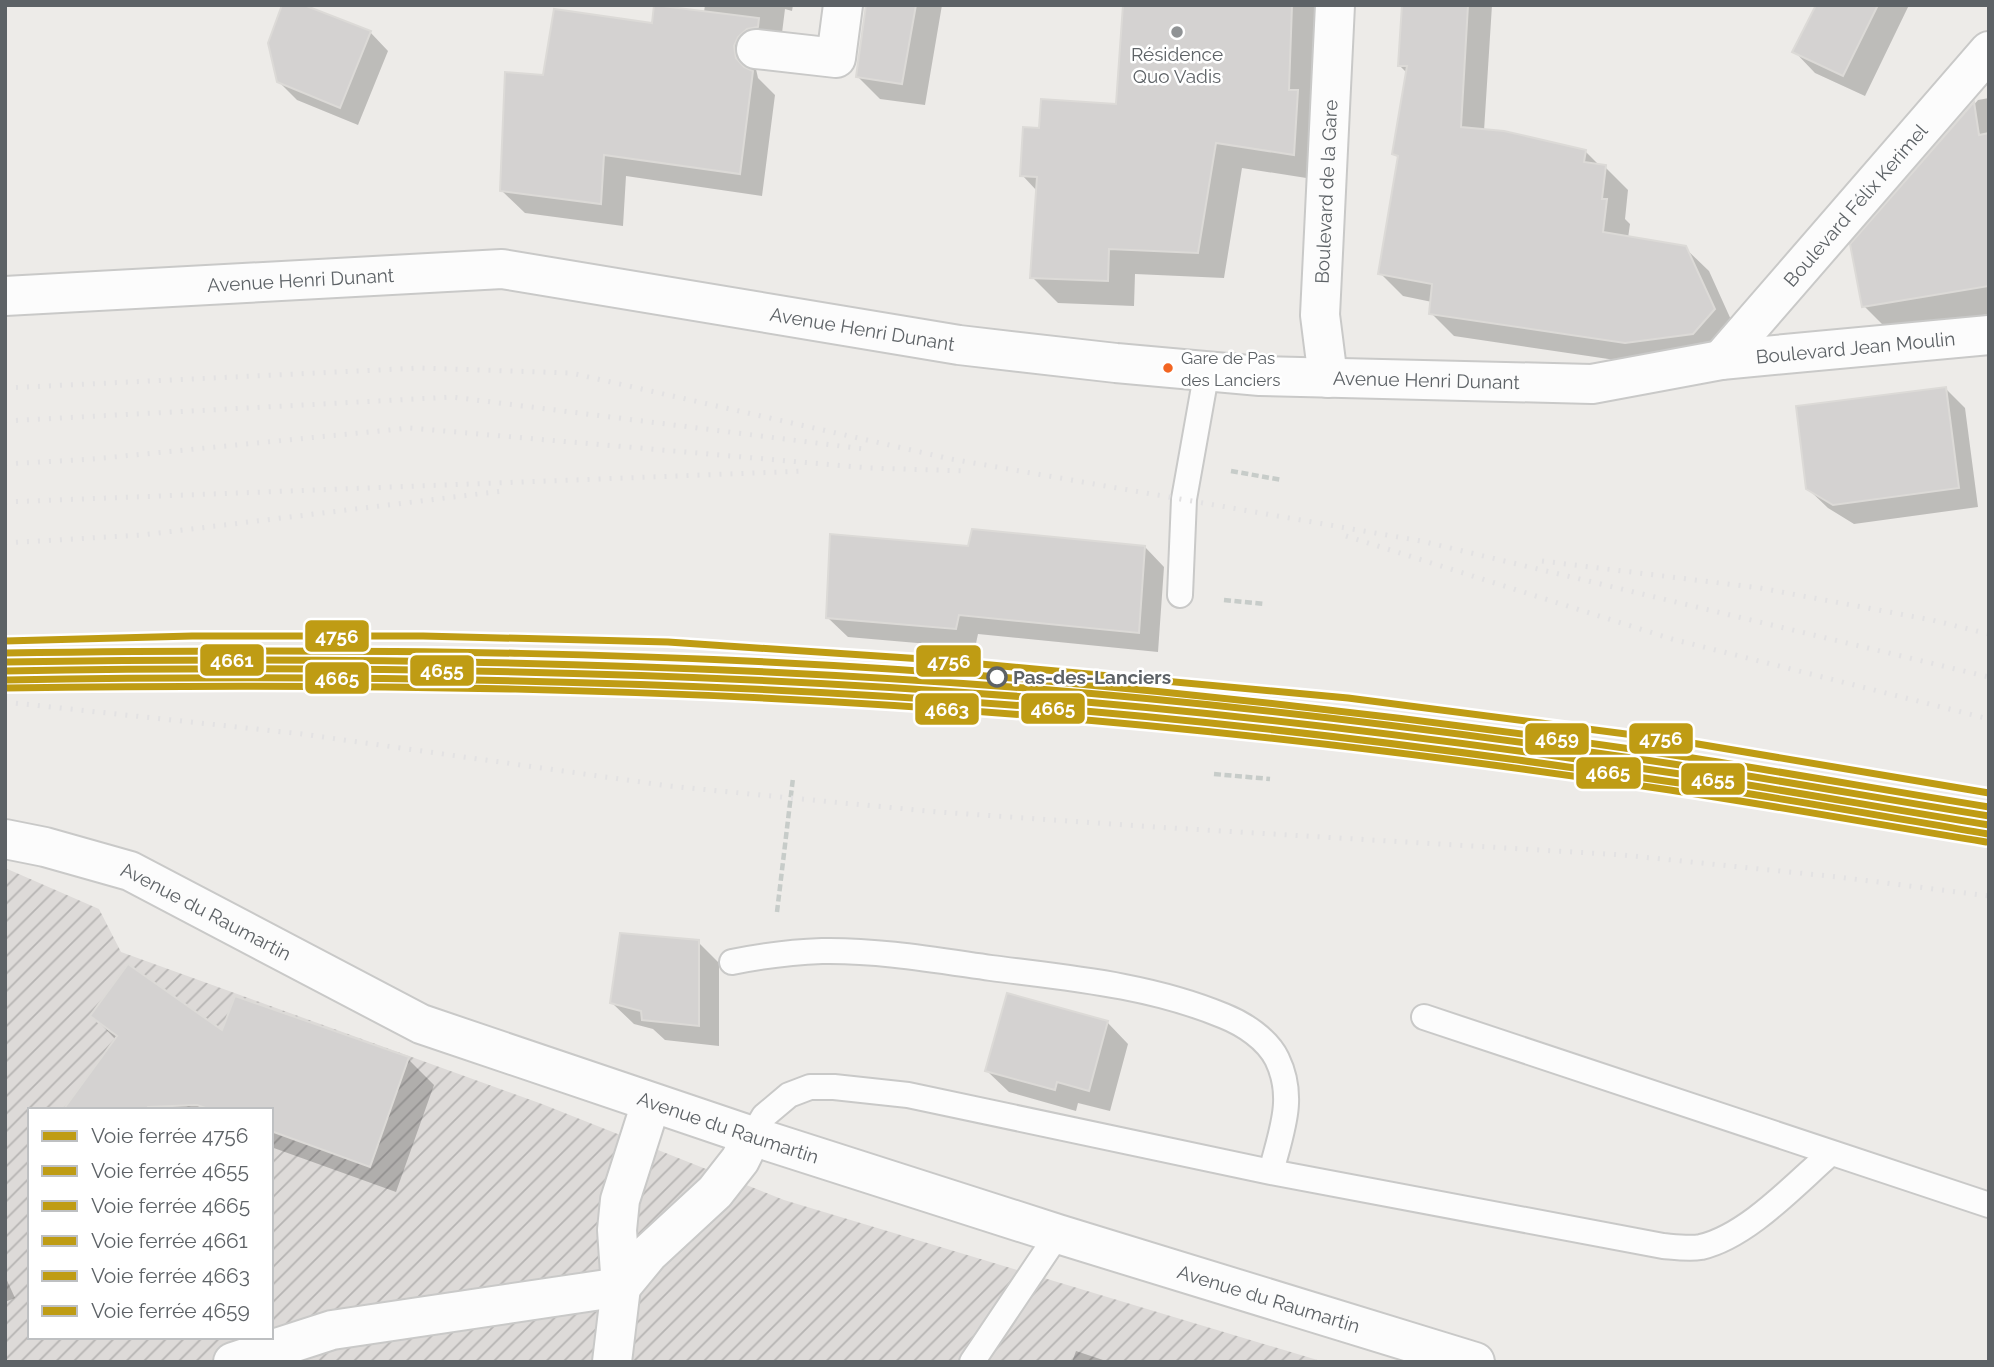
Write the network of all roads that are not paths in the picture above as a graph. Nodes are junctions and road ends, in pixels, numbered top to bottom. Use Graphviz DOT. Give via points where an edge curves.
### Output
graph roads {
  1 [pos="843,5"];
  2 [pos="1335,5"];
  3 [pos="756,49"];
  4 [pos="1989,51"];
  5 [pos="5,296"];
  6 [pos="1989,335"];
  7 [pos="1721,360"];
  8 [pos="1207,370"];
  9 [pos="1328,379"];
  10 [pos="1180,595"];
  11 [pos="5,839"];
  12 [pos="732,962"];
  13 [pos="1424,1017"];
  14 [pos="651,1103"];
  15 [pos="752,1136"];
  16 [pos="1831,1153"];
  17 [pos="1270,1172"];
  18 [pos="1989,1205"];
  19 [pos="1058,1234"];
  20 [pos="621,1287"];
  21 [pos="233,1362"];
  22 [pos="612,1362"];
  23 [pos="972,1362"];
  24 [pos="1475,1362"];
  1 -- 3 [label="street" via="836,58"];
  2 -- 9 [label="street, Boulevard de la Gare" via="1320,315"];
  4 -- 7 [label="street, Boulevard Félix Kerimel"];
  5 -- 8 [label="street, Avenue Henri Dunant" via="502,269 960,345"];
  6 -- 7 [label="street, Boulevard Jean Moulin"];
  7 -- 9 [label="street, Avenue Henri Dunant" via="1592,384"];
  8 -- 9 [label="street, Avenue Henri Dunant"];
  8 -- 10 [label="lane" via="1184,499"];
  11 -- 14 [label="street, Avenue du Raumartin" via="130,872 421,1024"];
  12 -- 17 [label="lane" via="772,954 882,953 1070,978 1166,996 1226,1016 1256,1034 1276,1057 1285,1083 1287,1107"];
  13 -- 16 [label="lane"];
  14 -- 15 [label="street, Avenue du Raumartin"];
  14 -- 20 [label="street" via="620,1200"];
  15 -- 17 [label="lane" via="764,1116 789,1095 810,1087 834,1087 908,1095"];
  15 -- 19 [label="street, Avenue du Raumartin"];
  15 -- 20 [label="street" via="723,1183 649,1253"];
  16 -- 17 [label="lane" via="1730,1237 1698,1247 1663,1246"];
  16 -- 18 [label="lane"];
  19 -- 23 [label="lane"];
  19 -- 24 [label="street, Avenue du Raumartin"];
  20 -- 21 [label="street" via="332,1330"];
  20 -- 22 [label="street"];
}
